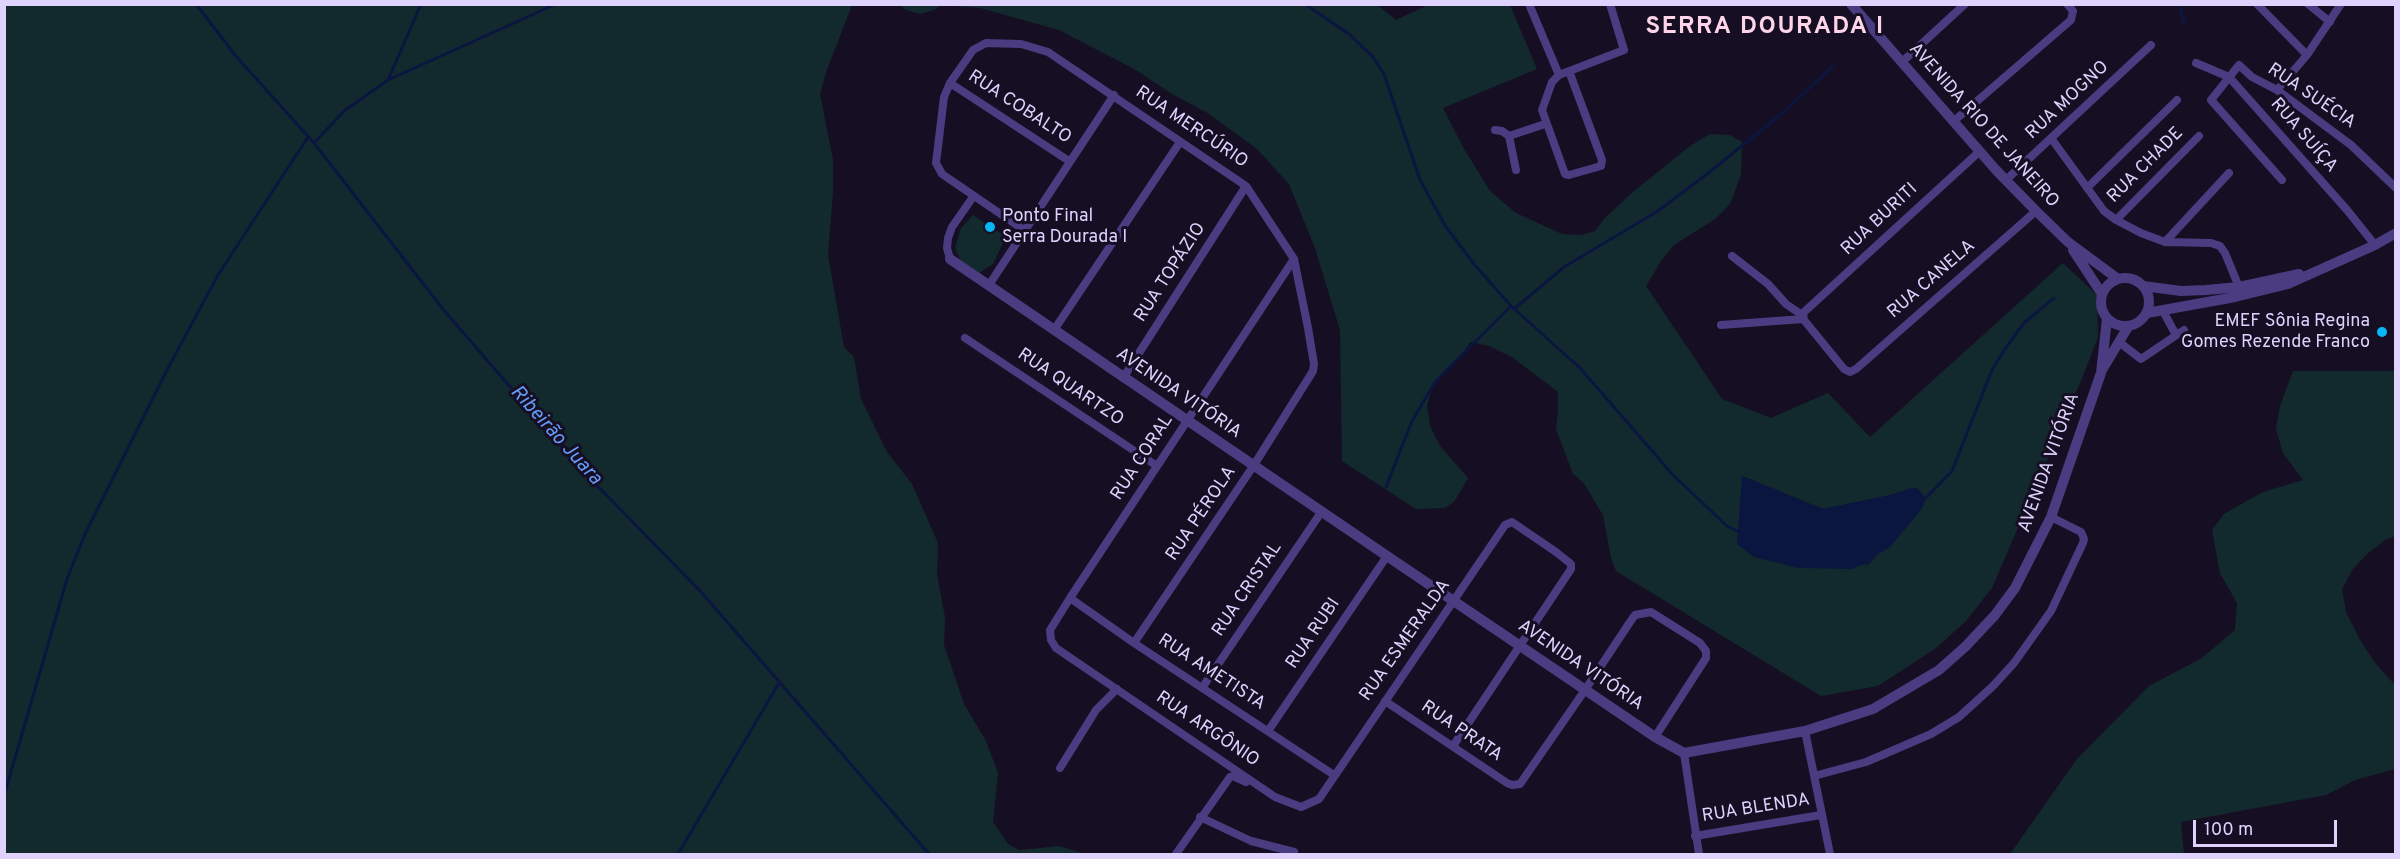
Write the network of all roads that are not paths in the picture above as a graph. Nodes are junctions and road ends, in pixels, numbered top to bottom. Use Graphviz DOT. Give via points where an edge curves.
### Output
graph roads {
  1 [pos="1528,4"];
  2 [pos="1610,4"];
  3 [pos="1851,4"];
  4 [pos="1965,4"];
  5 [pos="2067,4"];
  6 [pos="2256,4"];
  7 [pos="2308,4"];
  8 [pos="2341,4"];
  9 [pos="2330,22"];
  10 [pos="2151,45"];
  11 [pos="2307,55"];
  12 [pos="1902,62"];
  13 [pos="2196,63"];
  14 [pos="1569,71"];
  15 [pos="1559,75"];
  16 [pos="2229,77"];
  17 [pos="950,83"];
  18 [pos="2277,90"];
  19 [pos="1114,95"];
  20 [pos="2177,100"];
  21 [pos="1954,121"];
  22 [pos="1545,124"];
  23 [pos="1495,130"];
  24 [pos="1509,136"];
  25 [pos="2199,136"];
  26 [pos="2052,138"];
  27 [pos="1180,142"];
  28 [pos="1980,151"];
  29 [pos="1070,161"];
  30 [pos="1516,170"];
  31 [pos="2229,173"];
  32 [pos="2006,180"];
  33 [pos="2282,180"];
  34 [pos="1246,186"];
  35 [pos="2087,188"];
  36 [pos="2396,188"];
  37 [pos="973,197"];
  38 [pos="2036,211"];
  39 [pos="2116,220"];
  40 [pos="1024,230"];
  41 [pos="2396,233"];
  42 [pos="2068,242"];
  43 [pos="2165,242"];
  44 [pos="2375,246"];
  45 [pos="1732,256"];
  46 [pos="951,259"];
  47 [pos="1294,259"];
  48 [pos="2311,272"];
  49 [pos="2118,279"];
  50 [pos="989,285"];
  51 [pos="2143,286"];
  52 [pos="2239,286"];
  53 [pos="2102,294"];
  54 [pos="2163,311"];
  55 [pos="2147,313"];
  56 [pos="1803,316"];
  57 [pos="2107,319"];
  58 [pos="1721,325"];
  59 [pos="2128,327"];
  60 [pos="1054,330"];
  61 [pos="2184,330"];
  62 [pos="2176,335"];
  63 [pos="965,338"];
  64 [pos="2119,342"];
  65 [pos="1313,371"];
  66 [pos="2101,373"];
  67 [pos="1123,378"];
  68 [pos="1187,420"];
  69 [pos="1157,465"];
  70 [pos="1254,465"];
  71 [pos="1322,511"];
  72 [pos="2051,517"];
  73 [pos="1387,556"];
  74 [pos="1070,598"];
  75 [pos="1454,601"];
  76 [pos="1134,643"];
  77 [pos="1519,645"];
  78 [pos="1056,648"];
  79 [pos="1202,688"];
  80 [pos="1117,690"];
  81 [pos="1586,690"];
  82 [pos="1385,701"];
  83 [pos="1268,731"];
  84 [pos="1805,731"];
  85 [pos="1655,736"];
  86 [pos="1453,746"];
  87 [pos="1684,753"];
  88 [pos="1060,768"];
  89 [pos="1334,775"];
  90 [pos="1814,776"];
  91 [pos="1275,797"];
  92 [pos="1821,815"];
  93 [pos="1200,818"];
  94 [pos="1695,836"];
  95 [pos="1294,852"];
  96 [pos="1176,855"];
  97 [pos="1699,855"];
  98 [pos="1830,855"];
  1 -- 15 [label="street"];
  2 -- 14 [label="street" via="1623,51"];
  3 -- 12 [label="street, AVENIDA RIO DE JANEIRO"];
  4 -- 12 [label="street"];
  5 -- 21 [label="street" via="2073,11 2068,23"];
  6 -- 11 [label="street"];
  7 -- 9 [label="street"];
  8 -- 9 [label="street"];
  9 -- 11 [label="street"];
  10 -- 26 [label="street, RUA MOGNO"];
  11 -- 18 [label="street"];
  12 -- 21 [label="street, AVENIDA RIO DE JANEIRO"];
  13 -- 16 [label="street, RUA SUÍÇA"];
  14 -- 15 [label="street"];
  14 -- 22 [label="street" via="1601,166 1565,174"];
  15 -- 22 [label="street" via="1552,82 1542,110"];
  16 -- 18 [label="street, RUA SUÉCIA" via="2240,65 2252,77"];
  16 -- 33 [label="street" via="2211,99"];
  16 -- 44 [label="street, RUA SUÍÇA"];
  17 -- 19 [label="street, RUA MERCÚRIO" via="979,45 1021,44 1048,52"];
  17 -- 29 [label="street, RUA COBALTO"];
  17 -- 37 [label="street" via="944,97 936,163 938,169"];
  18 -- 36 [label="street, RUA SUÉCIA" via="2351,145"];
  19 -- 27 [label="street, RUA MERCÚRIO"];
  19 -- 29 [label="street"];
  20 -- 35 [label="street"];
  21 -- 28 [label="street, AVENIDA RIO DE JANEIRO"];
  22 -- 24 [label="street"];
  23 -- 24 [label="street"];
  24 -- 30 [label="street"];
  25 -- 39 [label="street, RUA CHADE"];
  26 -- 32 [label="street, RUA MOGNO"];
  26 -- 35 [label="street"];
  27 -- 34 [label="street, RUA MERCÚRIO"];
  27 -- 60 [label="street"];
  28 -- 32 [label="street, AVENIDA RIO DE JANEIRO"];
  28 -- 56 [label="street, RUA BURITI"];
  29 -- 40 [label="street"];
  31 -- 43 [label="street"];
  32 -- 38 [label="street, AVENIDA RIO DE JANEIRO"];
  34 -- 47 [label="street, RUA MERCÚRIO"];
  34 -- 67 [label="street, RUA TOPÁZIO"];
  35 -- 39 [label="street"];
  37 -- 40 [label="street"];
  37 -- 46 [label="street" via="948,238"];
  38 -- 42 [label="street, AVENIDA RIO DE JANEIRO"];
  38 -- 56 [label="street, RUA CANELA" via="1850,372"];
  39 -- 43 [label="street"];
  40 -- 50 [label="street"];
  41 -- 44 [label="street"];
  42 -- 49 [label="street, AVENIDA RIO DE JANEIRO"];
  42 -- 53 [label="street, AVENIDA RIO DE JANEIRO"];
  43 -- 52 [label="street" via="2220,246"];
  44 -- 48 [label="street"];
  45 -- 56 [label="street"];
  46 -- 50 [label="street, AVENIDA VITÓRIA"];
  47 -- 65 [label="street, RUA MERCÚRIO"];
  47 -- 68 [label="street, RUA CORAL"];
  48 -- 52 [label="street"];
  48 -- 54 [label="street" via="2268,290"];
  49 -- 51 [label="street" via="2131,279"];
  49 -- 53 [label="street" via="2108,284"];
  50 -- 60 [label="street, AVENIDA VITÓRIA"];
  51 -- 52 [label="street" via="2181,291"];
  51 -- 55 [label="street" via="2149,299"];
  53 -- 57 [label="street" via="2101,307"];
  54 -- 55 [label="street"];
  54 -- 62 [label="street"];
  55 -- 59 [label="street"];
  56 -- 58 [label="street"];
  57 -- 59 [label="street" via="2116,326"];
  57 -- 66 [label="street, AVENIDA VITÓRIA"];
  59 -- 64 [label="street, AVENIDA VITÓRIA"];
  60 -- 67 [label="street, AVENIDA VITÓRIA"];
  61 -- 62 [label="street"];
  62 -- 64 [label="street" via="2141,359"];
  63 -- 69 [label="street, RUA QUARTZO"];
  64 -- 66 [label="street, AVENIDA VITÓRIA"];
  65 -- 70 [label="street, RUA PÉROLA"];
  66 -- 72 [label="street, AVENIDA VITÓRIA"];
  67 -- 68 [label="street, AVENIDA VITÓRIA"];
  68 -- 69 [label="street, RUA CORAL"];
  68 -- 70 [label="street, AVENIDA VITÓRIA"];
  69 -- 74 [label="street, RUA CORAL"];
  70 -- 71 [label="street, AVENIDA VITÓRIA"];
  70 -- 76 [label="street, RUA PÉROLA"];
  71 -- 73 [label="street, AVENIDA VITÓRIA"];
  71 -- 79 [label="street, RUA CRISTAL"];
  72 -- 84 [label="street, AVENIDA VITÓRIA" via="2015,588 1995,615 1939,670 1874,709"];
  72 -- 90 [label="street" via="2081,532 2083,543 2051,611 2000,679 1959,717 1931,734 1866,762"];
  73 -- 75 [label="street, AVENIDA VITÓRIA"];
  73 -- 83 [label="street, RUA RUBI"];
  74 -- 76 [label="street, RUA AMETISTA"];
  74 -- 78 [label="street, RUA CORAL" via="1050,630"];
  75 -- 77 [label="street, AVENIDA VITÓRIA"];
  75 -- 77 [label="street, RUA ESMERALDA" via="1505,525 1516,524 1568,561 1571,569"];
  75 -- 82 [label="street, RUA ESMERALDA"];
  76 -- 79 [label="street, RUA AMETISTA"];
  77 -- 81 [label="street, AVENIDA VITÓRIA"];
  77 -- 86 [label="street"];
  78 -- 80 [label="street, RUA ARGÔNIO"];
  79 -- 83 [label="street, RUA AMETISTA"];
  80 -- 88 [label="street" via="1096,710"];
  80 -- 91 [label="street, RUA ARGÔNIO"];
  81 -- 85 [label="street, AVENIDA VITÓRIA"];
  81 -- 85 [label="street" via="1635,615 1651,612 1661,616 1705,648 1706,658"];
  81 -- 86 [label="street, RUA PRATA" via="1520,784 1507,783"];
  82 -- 86 [label="street, RUA PRATA"];
  82 -- 89 [label="street, RUA ESMERALDA"];
  83 -- 89 [label="street, RUA AMETISTA"];
  84 -- 87 [label="street, AVENIDA VITÓRIA"];
  84 -- 90 [label="street"];
  85 -- 87 [label="street, AVENIDA VITÓRIA"];
  87 -- 94 [label="street"];
  89 -- 91 [label="street, RUA ARGÔNIO" via="1319,799 1301,807"];
  90 -- 92 [label="street"];
  91 -- 93 [label="street" via="1232,776"];
  92 -- 94 [label="street, RUA BLENDA"];
  92 -- 98 [label="street"];
  93 -- 95 [label="street" via="1251,842"];
  93 -- 96 [label="street"];
  94 -- 97 [label="street"];
}
